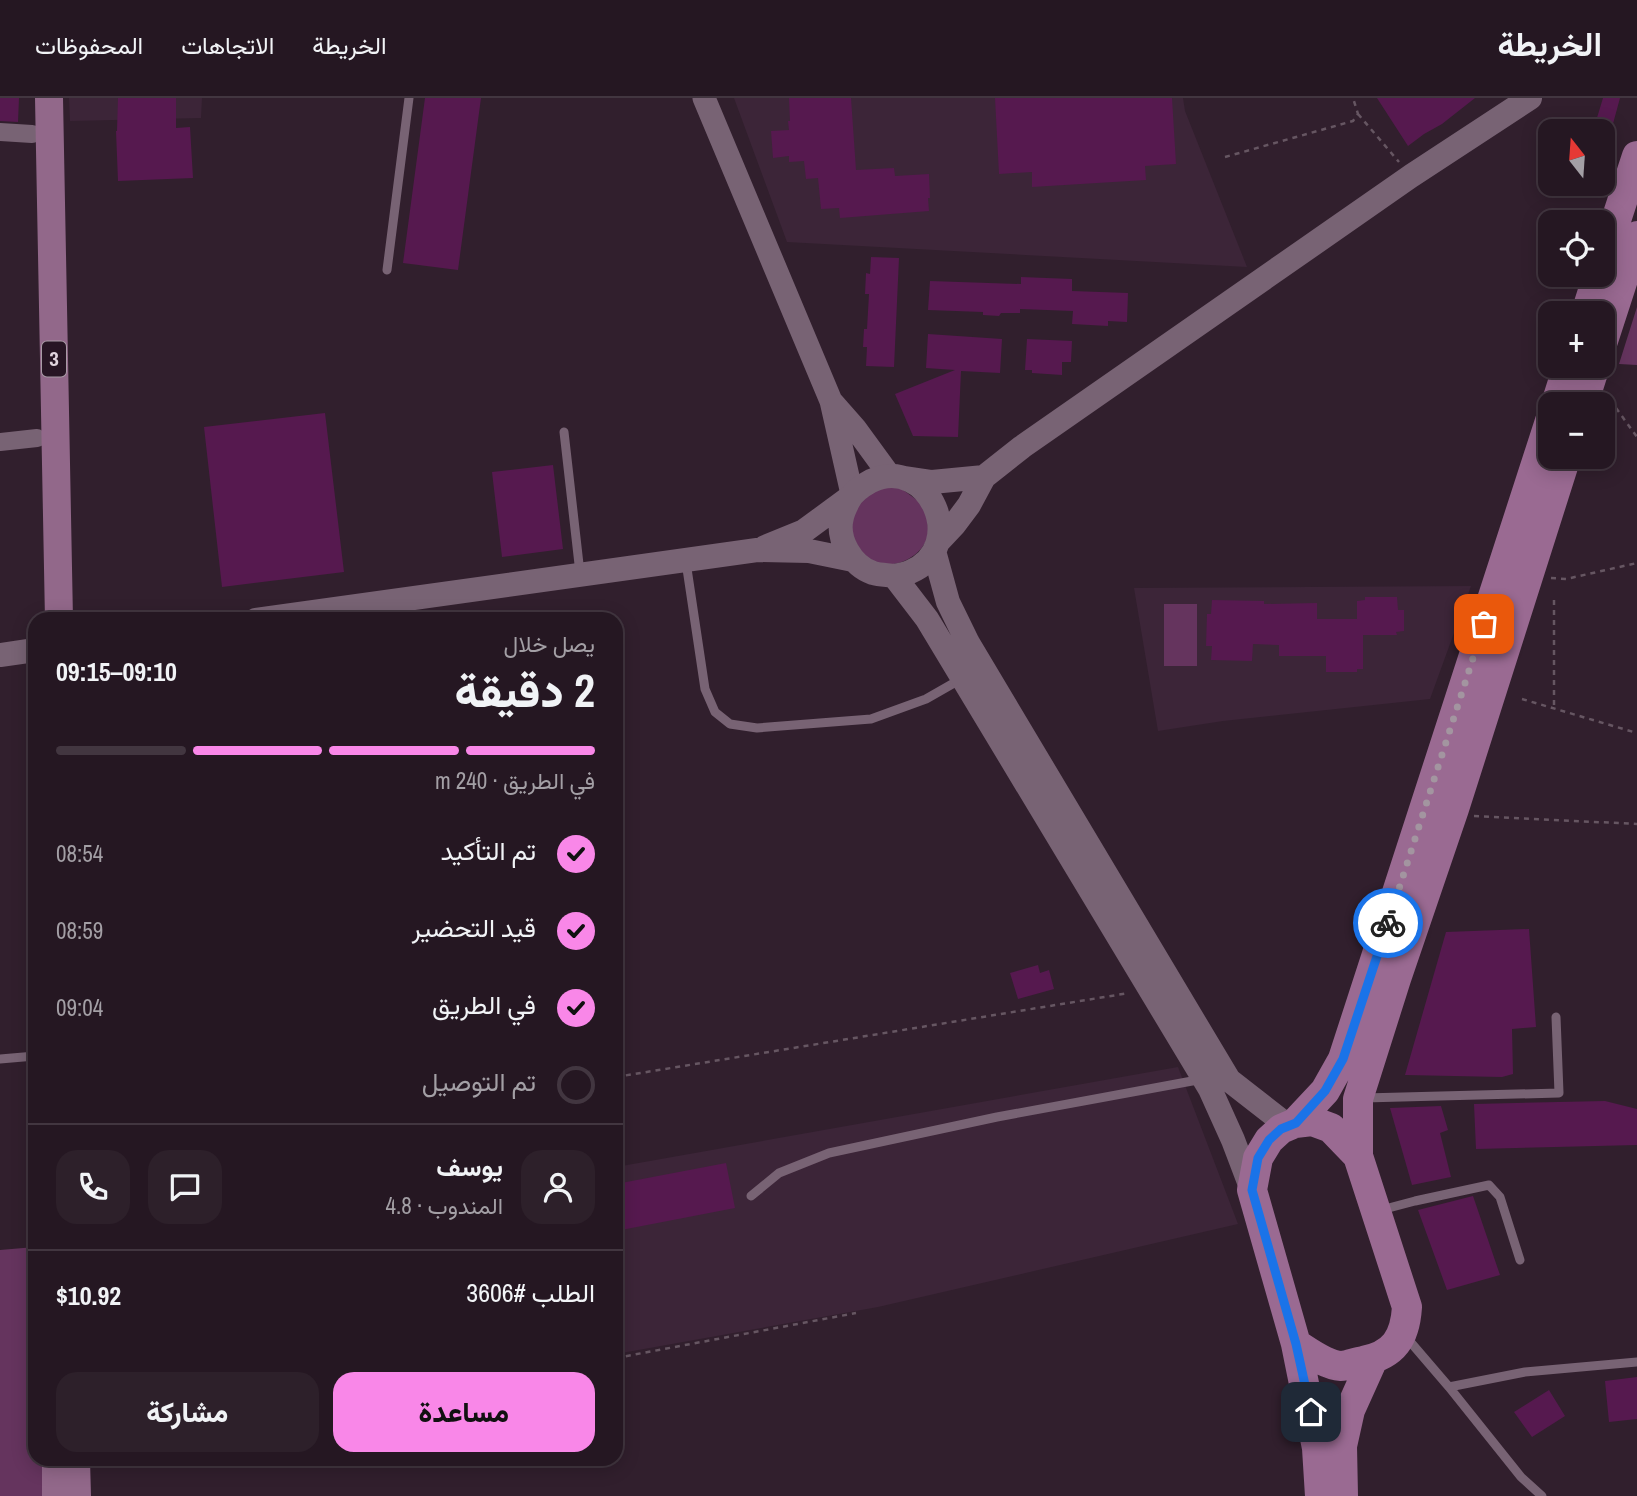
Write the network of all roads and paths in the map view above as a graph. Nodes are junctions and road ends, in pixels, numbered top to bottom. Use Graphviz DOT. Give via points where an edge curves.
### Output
graph roads {
  1 [pos="32,98"];
  2 [pos="49,98"];
  3 [pos="409,98"];
  4 [pos="704,98"];
  5 [pos="1353,98"];
  6 [pos="1530,98"];
  7 [pos="1358,114"];
  8 [pos="0,132"];
  9 [pos="32,134"];
  10 [pos="1637,156"];
  11 [pos="1225,158"];
  12 [pos="1411,176"];
  13 [pos="1615,223"];
  14 [pos="1637,236"];
  15 [pos="387,270"];
  16 [pos="1615,304"];
  17 [pos="831,401"];
  18 [pos="1616,408"];
  19 [pos="564,432"];
  20 [pos="1637,437"];
  21 [pos="37,438"];
  22 [pos="0,442"];
  23 [pos="1538,458"];
  24 [pos="1562,469"];
  25 [pos="896,477"];
  26 [pos="984,477"];
  27 [pos="851,496"];
  28 [pos="47,517"];
  29 [pos="936,547"];
  30 [pos="757,550"];
  31 [pos="686,560"];
  32 [pos="853,560"];
  33 [pos="1637,563"];
  34 [pos="580,575"];
  35 [pos="894,576"];
  36 [pos="1527,576"];
  37 [pos="1554,600"];
  38 [pos="41,612"];
  39 [pos="58,612"];
  40 [pos="314,612"];
  41 [pos="28,651"];
  42 [pos="0,655"];
  43 [pos="963,678"];
  44 [pos="1522,699"];
  45 [pos="1554,709"];
  46 [pos="1637,733"];
  47 [pos="1454,810"];
  48 [pos="1637,824"];
  49 [pos="1150,990"];
  50 [pos="1556,1017"];
  51 [pos="28,1057"];
  52 [pos="0,1059"];
  53 [pos="623,1076"];
  54 [pos="1204,1079"];
  55 [pos="1359,1099"];
  56 [pos="1292,1125"];
  57 [pos="1358,1156"];
  58 [pos="1252,1190"];
  59 [pos="751,1196"];
  60 [pos="1376,1212"];
  61 [pos="1520,1260"];
  62 [pos="856,1313"];
  63 [pos="1402,1333"];
  64 [pos="1296,1344"];
  65 [pos="623,1357"];
  66 [pos="1373,1359"];
  67 [pos="1637,1362"];
  68 [pos="1449,1387"];
  69 [pos="55,1466"];
  70 [pos="76,1466"];
  71 [pos="1339,1495"];
  72 [pos="56,1496"];
  73 [pos="76,1496"];
  74 [pos="1542,1496"];
  1 -- 9 [label="main road, 3"];
  2 -- 28 [label="main road, 3"];
  3 -- 15 [label="lane"];
  4 -- 17 [label="street"];
  5 -- 7 [label="path"];
  6 -- 12 [label="main road"];
  7 -- 11 [label="path" via="1353,121"];
  7 -- 12 [label="path"];
  8 -- 9 [label="street"];
  9 -- 21 [label="main road, 3"];
  10 -- 13 [label="highway"];
  12 -- 26 [label="main road"];
  14 -- 16 [label="highway"];
  17 -- 25 [label="street"];
  17 -- 27 [label="street"];
  18 -- 20 [label="path"];
  19 -- 34 [label="lane"];
  21 -- 22 [label="street"];
  21 -- 28 [label="main road, 3"];
  23 -- 56 [label="highway" via="1343,1059 1325,1091"];
  24 -- 36 [label="highway"];
  25 -- 26 [label="main road" via="932,482"];
  25 -- 27 [label="main road" via="876,479"];
  25 -- 29 [label="main road" via="921,487 934,502 941,522"];
  26 -- 29 [label="main road"];
  27 -- 30 [label="main road" via="804,531"];
  27 -- 32 [label="main road" via="841,519 842,541"];
  28 -- 38 [label="main road, 3"];
  28 -- 39 [label="main road, 3"];
  29 -- 35 [label="main road" via="924,564"];
  29 -- 56 [label="main road" via="948,602 968,643 1222,1069 1229,1080"];
  30 -- 31 [label="main road"];
  30 -- 32 [label="main road" via="809,551"];
  31 -- 34 [label="main road"];
  31 -- 43 [label="lane" via="705,689 715,712 730,724 757,728 870,719 926,699"];
  32 -- 35 [label="main road" via="872,573"];
  33 -- 36 [label="path" via="1566,579"];
  34 -- 40 [label="main road"];
  35 -- 43 [label="main road" via="928,619"];
  36 -- 47 [label="highway"];
  37 -- 45 [label="path"];
  41 -- 42 [label="main road"];
  43 -- 49 [label="main road"];
  44 -- 45 [label="path"];
  45 -- 46 [label="path"];
  47 -- 48 [label="path" via="1473,816"];
  47 -- 55 [label="highway"];
  49 -- 53 [label="path"];
  49 -- 54 [label="main road"];
  50 -- 55 [label="lane" via="1559,1093"];
  51 -- 52 [label="lane"];
  54 -- 58 [label="main road"];
  54 -- 59 [label="lane" via="829,1153 779,1173"];
  55 -- 57 [label="highway"];
  56 -- 57 [label="highway" via="1312,1121 1331,1128"];
  56 -- 58 [label="highway" via="1269,1140 1258,1158"];
  57 -- 60 [label="highway"];
  58 -- 64 [label="highway"];
  60 -- 61 [label="lane" via="1489,1185 1500,1197"];
  60 -- 63 [label="highway" via="1407,1307"];
  62 -- 65 [label="path"];
  63 -- 66 [label="highway" via="1391,1350"];
  63 -- 68 [label="lane"];
  64 -- 66 [label="highway" via="1341,1366"];
  64 -- 71 [label="highway" via="1317,1448"];
  66 -- 71 [label="highway" via="1350,1410"];
  67 -- 68 [label="lane" via="1525,1372"];
  68 -- 74 [label="lane" via="1521,1477"];
  69 -- 72 [label="main road"];
  70 -- 73 [label="main road"];
}
